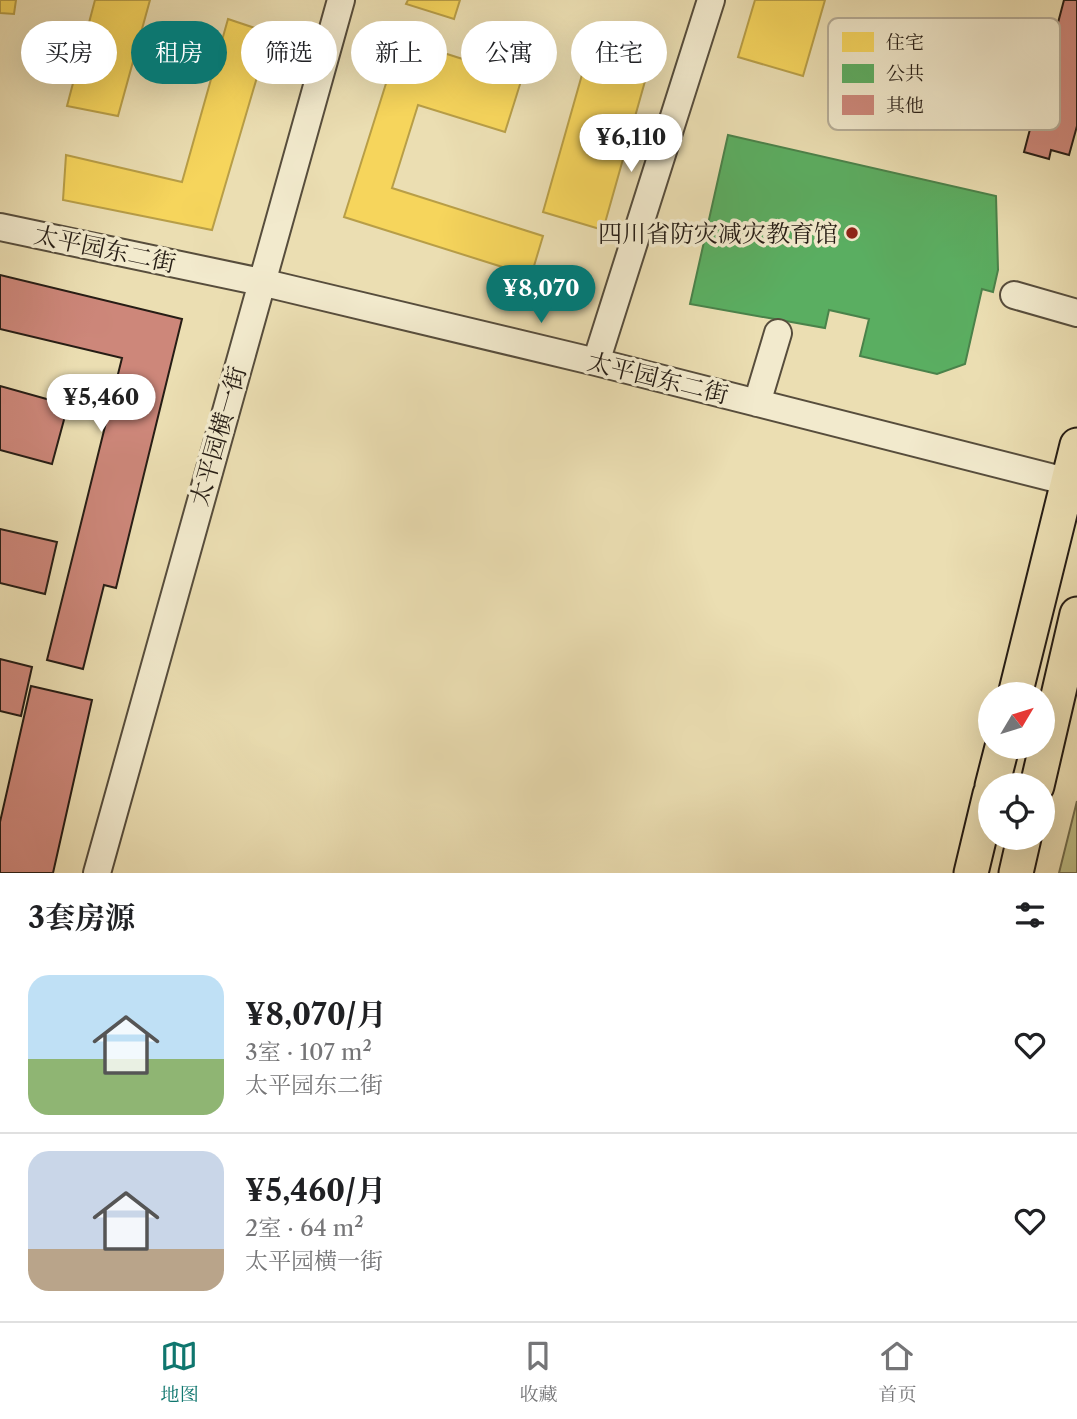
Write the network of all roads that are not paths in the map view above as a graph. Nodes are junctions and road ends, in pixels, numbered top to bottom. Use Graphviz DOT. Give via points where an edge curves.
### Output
graph roads {
  1 [pos="341,0"];
  2 [pos="711,0"];
  3 [pos="0,227"];
  4 [pos="261,282"];
  5 [pos="1014,295"];
  6 [pos="1077,313"];
  7 [pos="778,333"];
  8 [pos="596,362"];
  9 [pos="757,403"];
  10 [pos="1077,445"];
  11 [pos="1072,483"];
  12 [pos="1077,614"];
  13 [pos="1018,682"];
  14 [pos="1040,773"];
  15 [pos="978,844"];
  16 [pos="1021,850"];
  17 [pos="97,873"];
  18 [pos="971,873"];
  19 [pos="1016,873"];
  1 -- 4 [label="street, 太平园横一街"];
  2 -- 8 [label="street"];
  3 -- 4 [label="street, 太平园东二街"];
  4 -- 8 [label="street, 太平园东二街"];
  4 -- 17 [label="street, 太平园横一街"];
  5 -- 6 [label="street"];
  7 -- 9 [label="street"];
  8 -- 9 [label="street, 太平园东二街"];
  9 -- 11 [label="street, 太平园东二街"];
  10 -- 11 [label="main road"];
  11 -- 13 [label="main road"];
  12 -- 14 [label="main road"];
  15 -- 18 [label="main road"];
  16 -- 19 [label="main road"];
}
